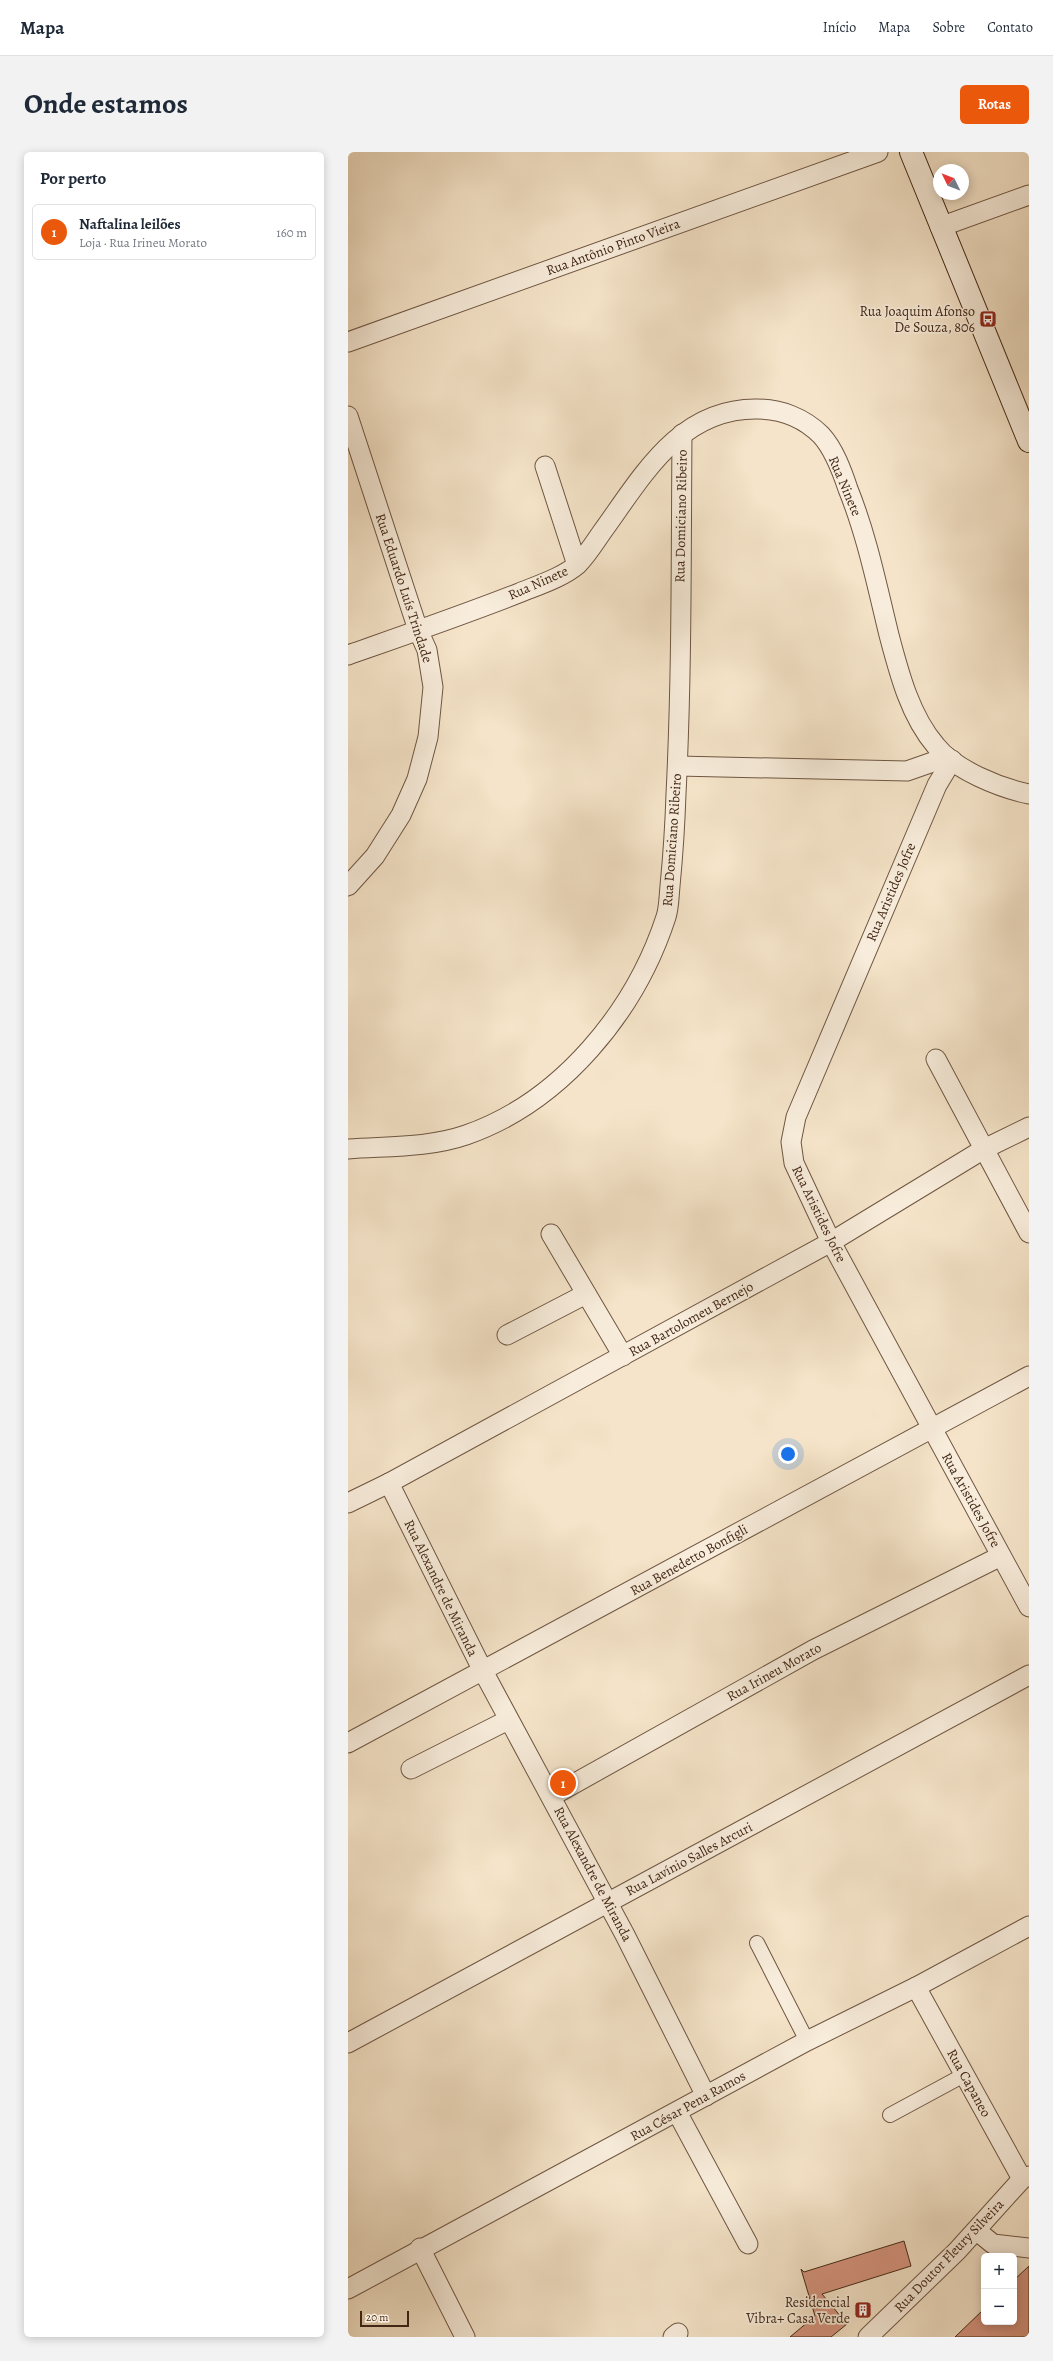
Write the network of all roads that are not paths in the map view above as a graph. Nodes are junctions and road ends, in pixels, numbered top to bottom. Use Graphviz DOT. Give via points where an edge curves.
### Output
graph roads {
  1 [pos="878,152"];
  2 [pos="911,152"];
  3 [pos="1029,196"];
  4 [pos="940,227"];
  5 [pos="348,342"];
  6 [pos="348,416"];
  7 [pos="682,434"];
  8 [pos="1029,441"];
  9 [pos="544,466"];
  10 [pos="577,565"];
  11 [pos="418,630"];
  12 [pos="348,655"];
  13 [pos="950,759"];
  14 [pos="678,766"];
  15 [pos="1029,794"];
  16 [pos="348,886"];
  17 [pos="936,1059"];
  18 [pos="1029,1127"];
  19 [pos="348,1149"];
  20 [pos="984,1149"];
  21 [pos="1029,1233"];
  22 [pos="551,1234"];
  23 [pos="831,1242"];
  24 [pos="586,1294"];
  25 [pos="507,1335"];
  26 [pos="623,1356"];
  27 [pos="1029,1376"];
  28 [pos="932,1428"];
  29 [pos="389,1483"];
  30 [pos="348,1503"];
  31 [pos="1001,1556"];
  32 [pos="1029,1607"];
  33 [pos="483,1672"];
  34 [pos="1029,1675"];
  35 [pos="508,1720"];
  36 [pos="348,1743"];
  37 [pos="411,1769"];
  38 [pos="552,1796"];
  39 [pos="608,1903"];
  40 [pos="1029,1926"];
  41 [pos="757,1943"];
  42 [pos="916,1987"];
  43 [pos="807,2041"];
  44 [pos="348,2043"];
  45 [pos="964,2075"];
  46 [pos="706,2096"];
  47 [pos="678,2112"];
  48 [pos="890,2115"];
  49 [pos="1026,2178"];
  50 [pos="977,2231"];
  51 [pos="748,2244"];
  52 [pos="420,2248"];
  53 [pos="1029,2248"];
  54 [pos="348,2289"];
  55 [pos="465,2337"];
  56 [pos="868,2337"];
  1 -- 5 [label="street, Rua Antônio Pinto Vieira"];
  2 -- 4 [label="main road"];
  3 -- 4 [label="street"];
  4 -- 8 [label="main road"];
  6 -- 11 [label="street, Rua Eduardo Luís Trindade"];
  7 -- 10 [label="street, Rua Ninete" via="648,466"];
  7 -- 13 [label="street, Rua Ninete" via="701,423 729,413 744,409 772,409 795,416 821,436 840,466 857,511 897,666 910,699 936,747"];
  7 -- 14 [label="street, Rua Domiciano Ribeiro"];
  9 -- 10 [label="street"];
  10 -- 11 [label="street, Rua Ninete" via="545,582"];
  11 -- 12 [label="street, Rua Ninete"];
  11 -- 16 [label="street, Rua Eduardo Luís Trindade" via="427,650 433,687 428,737 417,779 401,815 375,856"];
  13 -- 14 [label="street" via="907,771"];
  13 -- 15 [label="street, Rua Ninete" via="1008,790"];
  13 -- 23 [label="street, Rua Aristides Jofre" via="936,785 796,1117 791,1142 794,1163"];
  14 -- 19 [label="street, Rua Domiciano Ribeiro" via="674,852 667,915 645,969 614,1020 571,1070 540,1096 502,1120 464,1136 421,1145"];
  17 -- 20 [label="street"];
  18 -- 20 [label="street, Rua Bartolomeu Bernejo"];
  20 -- 21 [label="street"];
  20 -- 23 [label="street, Rua Bartolomeu Bernejo"];
  22 -- 24 [label="street"];
  23 -- 26 [label="street, Rua Bartolomeu Bernejo"];
  23 -- 28 [label="street, Rua Aristides Jofre"];
  24 -- 25 [label="street"];
  24 -- 26 [label="street"];
  26 -- 29 [label="street, Rua Bartolomeu Bernejo"];
  27 -- 28 [label="street, Rua Benedetto Bonfigli"];
  28 -- 31 [label="street, Rua Aristides Jofre"];
  28 -- 33 [label="street, Rua Benedetto Bonfigli"];
  29 -- 30 [label="street, Rua Bartolomeu Bernejo"];
  29 -- 33 [label="street, Rua Alexandre de Miranda"];
  31 -- 32 [label="street, Rua Aristides Jofre"];
  31 -- 38 [label="street, Rua Irineu Morato" via="813,1650"];
  33 -- 35 [label="street, Rua Alexandre de Miranda"];
  33 -- 36 [label="street, Rua Benedetto Bonfigli"];
  34 -- 39 [label="street, Rua Lavínio Salles Arcuri"];
  35 -- 37 [label="street"];
  35 -- 38 [label="street, Rua Alexandre de Miranda"];
  38 -- 39 [label="street, Rua Alexandre de Miranda"];
  39 -- 44 [label="street, Rua Lavínio Salles Arcuri"];
  39 -- 46 [label="street, Rua Alexandre de Miranda"];
  40 -- 42 [label="street, Rua César Pena Ramos"];
  41 -- 43 [label="street"];
  42 -- 43 [label="street, Rua César Pena Ramos"];
  42 -- 45 [label="street, Rua Capaneo"];
  43 -- 46 [label="street, Rua César Pena Ramos"];
  45 -- 48 [label="street"];
  45 -- 49 [label="street, Rua Capaneo"];
  46 -- 47 [label="street, Rua César Pena Ramos"];
  47 -- 51 [label="street"];
  47 -- 52 [label="street, Rua César Pena Ramos"];
  49 -- 50 [label="street, Rua Doutor Fleury Silveira"];
  50 -- 53 [label="street" via="992,2244"];
  50 -- 56 [label="street, Rua Doutor Fleury Silveira"];
  52 -- 54 [label="street, Rua César Pena Ramos"];
  52 -- 55 [label="street"];
}
